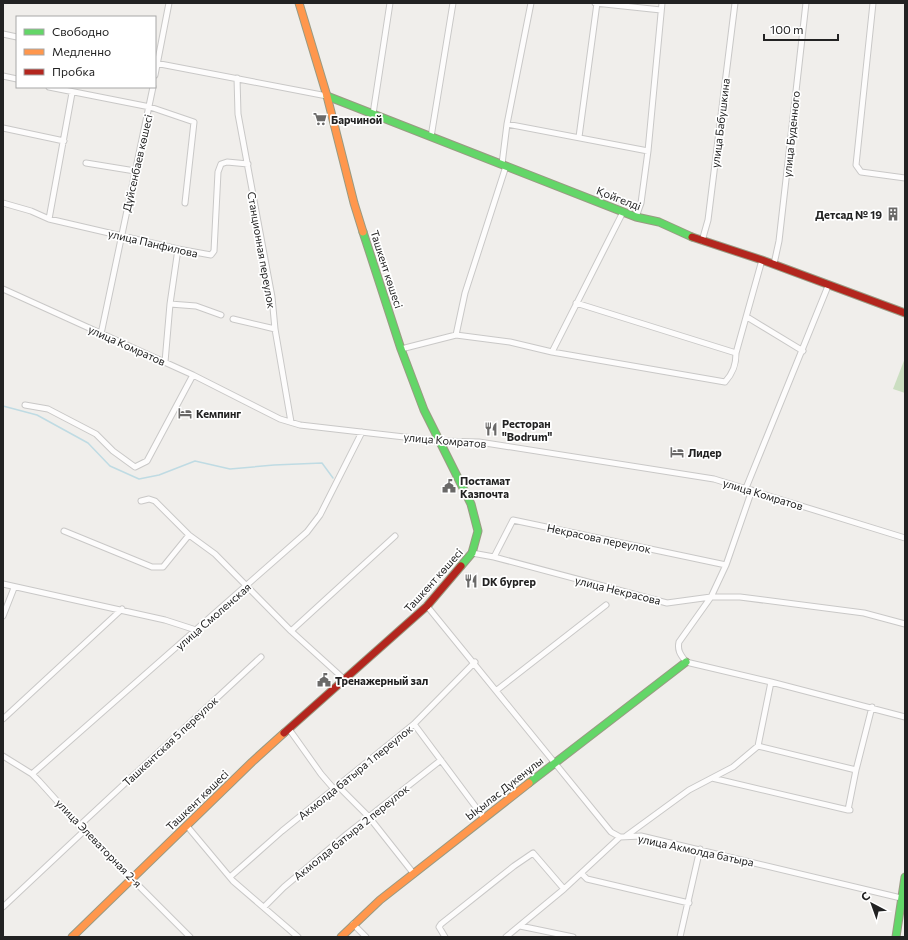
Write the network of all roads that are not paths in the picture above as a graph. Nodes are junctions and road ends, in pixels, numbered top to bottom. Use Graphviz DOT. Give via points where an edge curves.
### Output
graph roads {
  1 [pos="169,3"];
  2 [pos="298,3"];
  3 [pos="390,3"];
  4 [pos="453,3"];
  5 [pos="531,3"];
  6 [pos="596,3"];
  7 [pos="662,3"];
  8 [pos="735,3"];
  9 [pos="806,3"];
  10 [pos="873,3"];
  11 [pos="661,10"];
  12 [pos="3,34"];
  13 [pos="16,37"];
  14 [pos="156,63"];
  15 [pos="3,76"];
  16 [pos="237,78"];
  17 [pos="16,80"];
  18 [pos="53,88"];
  19 [pos="153,88"];
  20 [pos="72,93"];
  21 [pos="327,96"];
  22 [pos="150,107"];
  23 [pos="373,114"];
  24 [pos="507,124"];
  25 [pos="3,128"];
  26 [pos="431,137"];
  27 [pos="579,137"];
  28 [pos="64,141"];
  29 [pos="648,150"];
  30 [pos="86,164"];
  31 [pos="248,164"];
  32 [pos="504,165"];
  33 [pos="135,171"];
  34 [pos="905,178"];
  35 [pos="3,203"];
  36 [pos="185,203"];
  37 [pos="623,212"];
  38 [pos="636,218"];
  39 [pos="49,219"];
  40 [pos="121,236"];
  41 [pos="702,241"];
  42 [pos="178,249"];
  43 [pos="762,260"];
  44 [pos="774,264"];
  45 [pos="828,286"];
  46 [pos="3,289"];
  47 [pos="576,303"];
  48 [pos="170,304"];
  49 [pos="905,313"];
  50 [pos="221,315"];
  51 [pos="746,317"];
  52 [pos="233,319"];
  53 [pos="275,329"];
  54 [pos="101,334"];
  55 [pos="456,335"];
  56 [pos="401,349"];
  57 [pos="803,351"];
  58 [pos="552,352"];
  59 [pos="736,353"];
  60 [pos="165,362"];
  61 [pos="193,375"];
  62 [pos="26,405"];
  63 [pos="291,422"];
  64 [pos="362,432"];
  65 [pos="439,441"];
  66 [pos="746,488"];
  67 [pos="752,490"];
  68 [pos="141,501"];
  69 [pos="64,531"];
  70 [pos="189,535"];
  71 [pos="395,536"];
  72 [pos="905,538"];
  73 [pos="472,553"];
  74 [pos="494,557"];
  75 [pos="726,565"];
  76 [pos="3,584"];
  77 [pos="247,586"];
  78 [pos="14,588"];
  79 [pos="711,597"];
  80 [pos="606,605"];
  81 [pos="427,606"];
  82 [pos="122,610"];
  83 [pos="3,616"];
  84 [pos="905,624"];
  85 [pos="196,630"];
  86 [pos="291,631"];
  87 [pos="261,657"];
  88 [pos="475,662"];
  89 [pos="686,662"];
  90 [pos="345,680"];
  91 [pos="771,682"];
  92 [pos="497,690"];
  93 [pos="872,707"];
  94 [pos="905,717"];
  95 [pos="3,719"];
  96 [pos="414,724"];
  97 [pos="289,729"];
  98 [pos="758,746"];
  99 [pos="3,756"];
  100 [pos="440,760"];
  101 [pos="555,762"];
  102 [pos="856,770"];
  103 [pos="32,774"];
  104 [pos="712,778"];
  105 [pos="336,788"];
  106 [pos="369,817"];
  107 [pos="484,818"];
  108 [pos="79,826"];
  109 [pos="187,826"];
  110 [pos="84,830"];
  111 [pos="623,837"];
  112 [pos="700,849"];
  113 [pos="414,874"];
  114 [pos="582,874"];
  115 [pos="230,877"];
  116 [pos="905,877"];
  117 [pos="132,878"];
  118 [pos="564,890"];
  119 [pos="901,898"];
  120 [pos="689,903"];
  121 [pos="3,907"];
  122 [pos="264,907"];
  123 [pos="353,924"];
  124 [pos="520,926"];
  125 [pos="72,937"];
  126 [pos="190,937"];
  127 [pos="298,937"];
  128 [pos="341,937"];
  129 [pos="366,937"];
  130 [pos="445,937"];
  131 [pos="506,937"];
  132 [pos="573,937"];
  133 [pos="680,937"];
  134 [pos="896,937"];
  1 -- 14 [label="street"];
  2 -- 21 [label="main road, Ташкент көшесі"];
  3 -- 23 [label="street"];
  4 -- 26 [label="street"];
  5 -- 24 [label="street"];
  6 -- 11 [label="street"];
  6 -- 27 [label="street"];
  7 -- 11 [label="street"];
  8 -- 41 [label="street, улица Бабушкина" via="708,220"];
  9 -- 44 [label="street, улица Буденного" via="780,241"];
  10 -- 34 [label="street" via="856,165 861,172"];
  11 -- 29 [label="street"];
  12 -- 13 [label="street"];
  14 -- 16 [label="street"];
  15 -- 17 [label="street"];
  16 -- 21 [label="street"];
  16 -- 31 [label="street, Станционная переулок" via="238,114"];
  18 -- 20 [label="street"];
  19 -- 22 [label="street, Дүйсенбаев көшесі"];
  20 -- 22 [label="street"];
  20 -- 28 [label="street"];
  21 -- 23 [label="main road, Қойгелді"];
  21 -- 56 [label="main road, Ташкент көшесі" via="354,203"];
  22 -- 33 [label="street, Дүйсенбаев көшесі"];
  22 -- 36 [label="street" via="194,122"];
  23 -- 26 [label="main road, Қойгелді"];
  24 -- 27 [label="street"];
  24 -- 32 [label="street"];
  25 -- 28 [label="street"];
  26 -- 32 [label="main road, Қойгелді"];
  27 -- 29 [label="street"];
  28 -- 39 [label="street"];
  29 -- 38 [label="street" via="641,203"];
  30 -- 33 [label="street"];
  31 -- 42 [label="street, улица Панфилова" via="221,164 218,172 214,251 211,255"];
  31 -- 53 [label="street, Станционная переулок" via="272,297"];
  32 -- 37 [label="main road, Қойгелді"];
  32 -- 55 [label="street" via="465,293"];
  33 -- 40 [label="street, Дүйсенбаев көшесі"];
  35 -- 39 [label="street, улица Панфилова"];
  37 -- 38 [label="main road, Қойгелді"];
  37 -- 47 [label="street"];
  38 -- 41 [label="main road, Қойгелді" via="659,222"];
  39 -- 40 [label="street, улица Панфилова"];
  40 -- 42 [label="street, улица Панфилова"];
  40 -- 54 [label="street, Дүйсенбаев көшесі"];
  41 -- 43 [label="main road, Қойгелді"];
  42 -- 48 [label="street"];
  43 -- 44 [label="main road, Қойгелді"];
  43 -- 51 [label="street"];
  44 -- 45 [label="main road, Қойгелді"];
  45 -- 49 [label="main road, Қойгелді"];
  45 -- 57 [label="street"];
  46 -- 54 [label="street, улица Комратов"];
  47 -- 58 [label="street"];
  47 -- 59 [label="street"];
  48 -- 50 [label="street" via="196,306"];
  48 -- 60 [label="street"];
  51 -- 57 [label="street"];
  51 -- 59 [label="street"];
  52 -- 53 [label="street"];
  53 -- 63 [label="street, Станционная переулок"];
  54 -- 60 [label="street, улица Комратов"];
  55 -- 56 [label="street"];
  55 -- 58 [label="street" via="510,342"];
  56 -- 65 [label="main road, Ташкент көшесі" via="424,410"];
  57 -- 66 [label="street"];
  58 -- 59 [label="street" via="725,382 736,364"];
  60 -- 61 [label="street, улица Комратов"];
  61 -- 62 [label="street" via="146,461 135,466 113,451 96,434 48,409"];
  61 -- 63 [label="street, улица Комратов" via="280,419"];
  63 -- 64 [label="street, улица Комратов"];
  64 -- 65 [label="street, улица Комратов"];
  64 -- 77 [label="street, улица Смоленская" via="320,515 307,532"];
  65 -- 66 [label="street, улица Комратов" via="479,442 714,479"];
  65 -- 73 [label="main road, Ташкент көшесі" via="471,504 478,531"];
  66 -- 67 [label="street, улица Комратов"];
  67 -- 72 [label="street, улица Комратов"];
  67 -- 75 [label="street"];
  68 -- 70 [label="street" via="155,501"];
  69 -- 70 [label="street" via="152,567 163,567"];
  70 -- 77 [label="street" via="215,554"];
  71 -- 86 [label="street"];
  73 -- 74 [label="street, улица Некрасова"];
  73 -- 81 [label="main road, Ташкент көшесі"];
  74 -- 75 [label="street, Некрасова переулок" via="513,520"];
  74 -- 79 [label="street, улица Некрасова" via="667,603"];
  75 -- 79 [label="street"];
  76 -- 78 [label="street"];
  77 -- 85 [label="street, улица Смоленская"];
  77 -- 86 [label="street"];
  78 -- 82 [label="street"];
  78 -- 83 [label="street"];
  79 -- 84 [label="street, улица Некрасова" via="740,597 864,613"];
  79 -- 89 [label="street" via="679,642 677,648"];
  80 -- 92 [label="street"];
  81 -- 88 [label="street"];
  81 -- 90 [label="main road, Ташкент көшесі"];
  82 -- 85 [label="street"];
  82 -- 95 [label="street"];
  85 -- 103 [label="street, улица Смоленская"];
  86 -- 90 [label="street"];
  87 -- 108 [label="street, Ташкентская 5 переулок"];
  88 -- 92 [label="street"];
  88 -- 96 [label="street, Акмолда батыра 1 переулок"];
  89 -- 91 [label="street"];
  89 -- 101 [label="main road, Ықылас Дүкенұлы"];
  90 -- 97 [label="main road, Ташкент көшесі"];
  91 -- 93 [label="street"];
  91 -- 98 [label="street"];
  92 -- 101 [label="street"];
  93 -- 94 [label="street"];
  93 -- 102 [label="street"];
  96 -- 100 [label="street"];
  96 -- 105 [label="street, Акмолда батыра 1 переулок"];
  97 -- 105 [label="street"];
  97 -- 109 [label="main road, Ташкент көшесі" via="204,807"];
  98 -- 102 [label="street"];
  98 -- 104 [label="street" via="733,767"];
  99 -- 103 [label="street, улица Элеваторная 2-я"];
  100 -- 106 [label="street, Акмолда батыра 2 переулок"];
  100 -- 107 [label="street"];
  101 -- 107 [label="main road, Ықылас Дүкенұлы"];
  101 -- 111 [label="street" via="611,832"];
  102 -- 104 [label="street" via="850,810"];
  103 -- 108 [label="street, улица Элеваторная 2-я"];
  104 -- 111 [label="street" via="689,790"];
  105 -- 106 [label="street"];
  105 -- 115 [label="street, Акмолда батыра 1 переулок" via="282,830"];
  106 -- 113 [label="street"];
  106 -- 122 [label="street, Акмолда батыра 2 переулок" via="284,887"];
  107 -- 113 [label="main road, Ықылас Дүкенұлы"];
  108 -- 110 [label="street, улица Элеваторная 2-я"];
  109 -- 115 [label="street"];
  109 -- 117 [label="main road, Ташкент көшесі"];
  110 -- 117 [label="street, улица Элеваторная 2-я"];
  110 -- 121 [label="street"];
  111 -- 112 [label="street, улица Акмолда батыра" via="641,836"];
  111 -- 114 [label="street"];
  112 -- 119 [label="street, улица Акмолда батыра"];
  112 -- 120 [label="street"];
  113 -- 123 [label="main road, Ықылас Дүкенұлы"];
  114 -- 118 [label="street"];
  114 -- 120 [label="street" via="587,880"];
  115 -- 122 [label="street"];
  116 -- 119 [label="main road"];
  117 -- 125 [label="main road, Ташкент көшесі"];
  117 -- 126 [label="street, улица Элеваторная 2-я"];
  118 -- 124 [label="street"];
  118 -- 130 [label="street" via="533,853 441,924 439,927"];
  119 -- 134 [label="main road"];
  120 -- 133 [label="street"];
  122 -- 127 [label="street"];
  123 -- 128 [label="main road, Ықылас Дүкенұлы"];
  123 -- 129 [label="street"];
  124 -- 131 [label="street"];
  124 -- 132 [label="street"];
}
